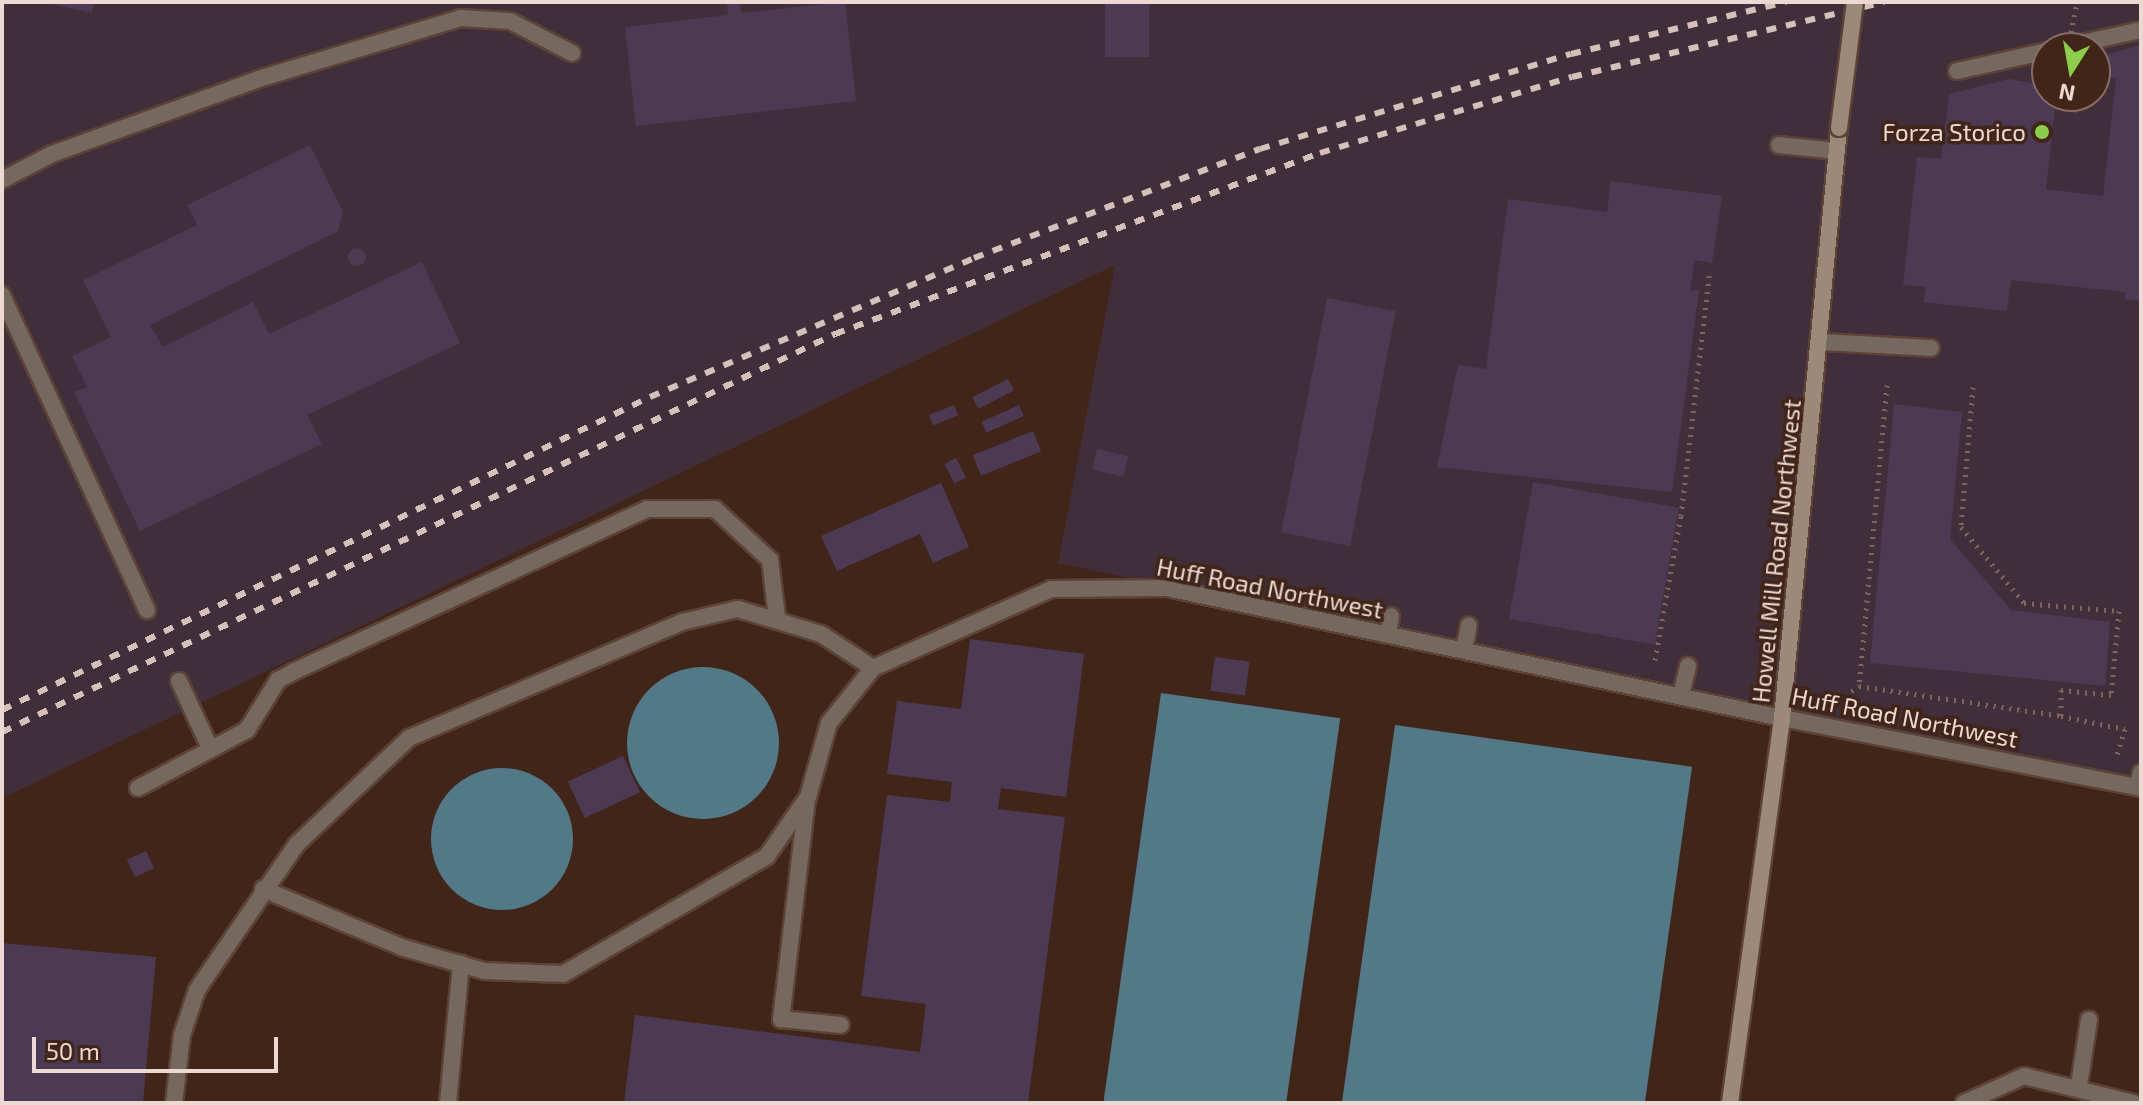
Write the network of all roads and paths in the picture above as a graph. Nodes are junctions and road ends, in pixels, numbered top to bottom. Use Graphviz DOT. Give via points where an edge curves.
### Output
graph roads {
  1 [pos="1855,2"];
  2 [pos="2077,2"];
  3 [pos="2141,30"];
  4 [pos="2071,32"];
  5 [pos="2111,37"];
  6 [pos="572,53"];
  7 [pos="2031,55"];
  8 [pos="1957,71"];
  9 [pos="1779,145"];
  10 [pos="1837,151"];
  11 [pos="2,180"];
  12 [pos="1709,276"];
  13 [pos="2,295"];
  14 [pos="1821,342"];
  15 [pos="1931,348"];
  16 [pos="1887,385"];
  17 [pos="1973,387"];
  18 [pos="147,610"];
  19 [pos="1391,616"];
  20 [pos="777,617"];
  21 [pos="1469,625"];
  22 [pos="1388,635"];
  23 [pos="1464,650"];
  24 [pos="1655,660"];
  25 [pos="1688,666"];
  26 [pos="873,668"];
  27 [pos="179,681"];
  28 [pos="1859,686"];
  29 [pos="1681,696"];
  30 [pos="1845,696"];
  31 [pos="2061,716"];
  32 [pos="1782,718"];
  33 [pos="210,748"];
  34 [pos="2117,756"];
  35 [pos="2140,782"];
  36 [pos="138,788"];
  37 [pos="808,797"];
  38 [pos="263,889"];
  39 [pos="461,964"];
  40 [pos="2089,1020"];
  41 [pos="841,1025"];
  42 [pos="2079,1085"];
  43 [pos="174,1103"];
  44 [pos="448,1103"];
  45 [pos="1730,1103"];
  46 [pos="1964,1103"];
  47 [pos="2134,1103"];
  1 -- 10 [label="main road, Howell Mill Road Northwest, bridge"];
  2 -- 4 [label="path, bridge"];
  3 -- 5 [label="street"];
  6 -- 11 [label="street" via="510,21 460,18 265,77 52,154"];
  7 -- 8 [label="street"];
  9 -- 10 [label="street"];
  10 -- 14 [label="main road, Howell Mill Road Northwest"];
  12 -- 24 [label="path" via="1684,499"];
  13 -- 18 [label="street"];
  14 -- 15 [label="street"];
  14 -- 32 [label="main road, Howell Mill Road Northwest"];
  16 -- 28 [label="path"];
  17 -- 31 [label="path" via="1961,527 2024,603 2119,611 2111,695 2061,690"];
  19 -- 22 [label="street"];
  20 -- 26 [label="street" via="821,634"];
  20 -- 33 [label="street" via="770,560 715,509 647,509 278,680 247,730"];
  20 -- 38 [label="street" via="738,609 682,622 409,738 297,844"];
  21 -- 23 [label="street"];
  22 -- 23 [label="street, Huff Road Northwest"];
  22 -- 26 [label="street, Huff Road Northwest" via="1167,588 1051,589"];
  23 -- 29 [label="street, Huff Road Northwest"];
  25 -- 29 [label="street"];
  26 -- 37 [label="street, Huff Road Northwest" via="829,723"];
  27 -- 33 [label="street"];
  28 -- 30 [label="path"];
  28 -- 31 [label="path"];
  29 -- 32 [label="street, Huff Road Northwest"];
  31 -- 34 [label="path" via="2125,729"];
  32 -- 35 [label="street, Huff Road Northwest"];
  32 -- 45 [label="main road, Howell Mill Road Northwest"];
  33 -- 36 [label="street"];
  37 -- 39 [label="street, Huff Road Northwest" via="767,856 563,974"];
  37 -- 41 [label="street" via="781,1019"];
  38 -- 39 [label="street, Huff Road Northwest"];
  38 -- 43 [label="street" via="197,990 182,1035"];
  39 -- 44 [label="street"];
  40 -- 42 [label="street"];
  42 -- 46 [label="street" via="2024,1076"];
  42 -- 47 [label="street"];
}
